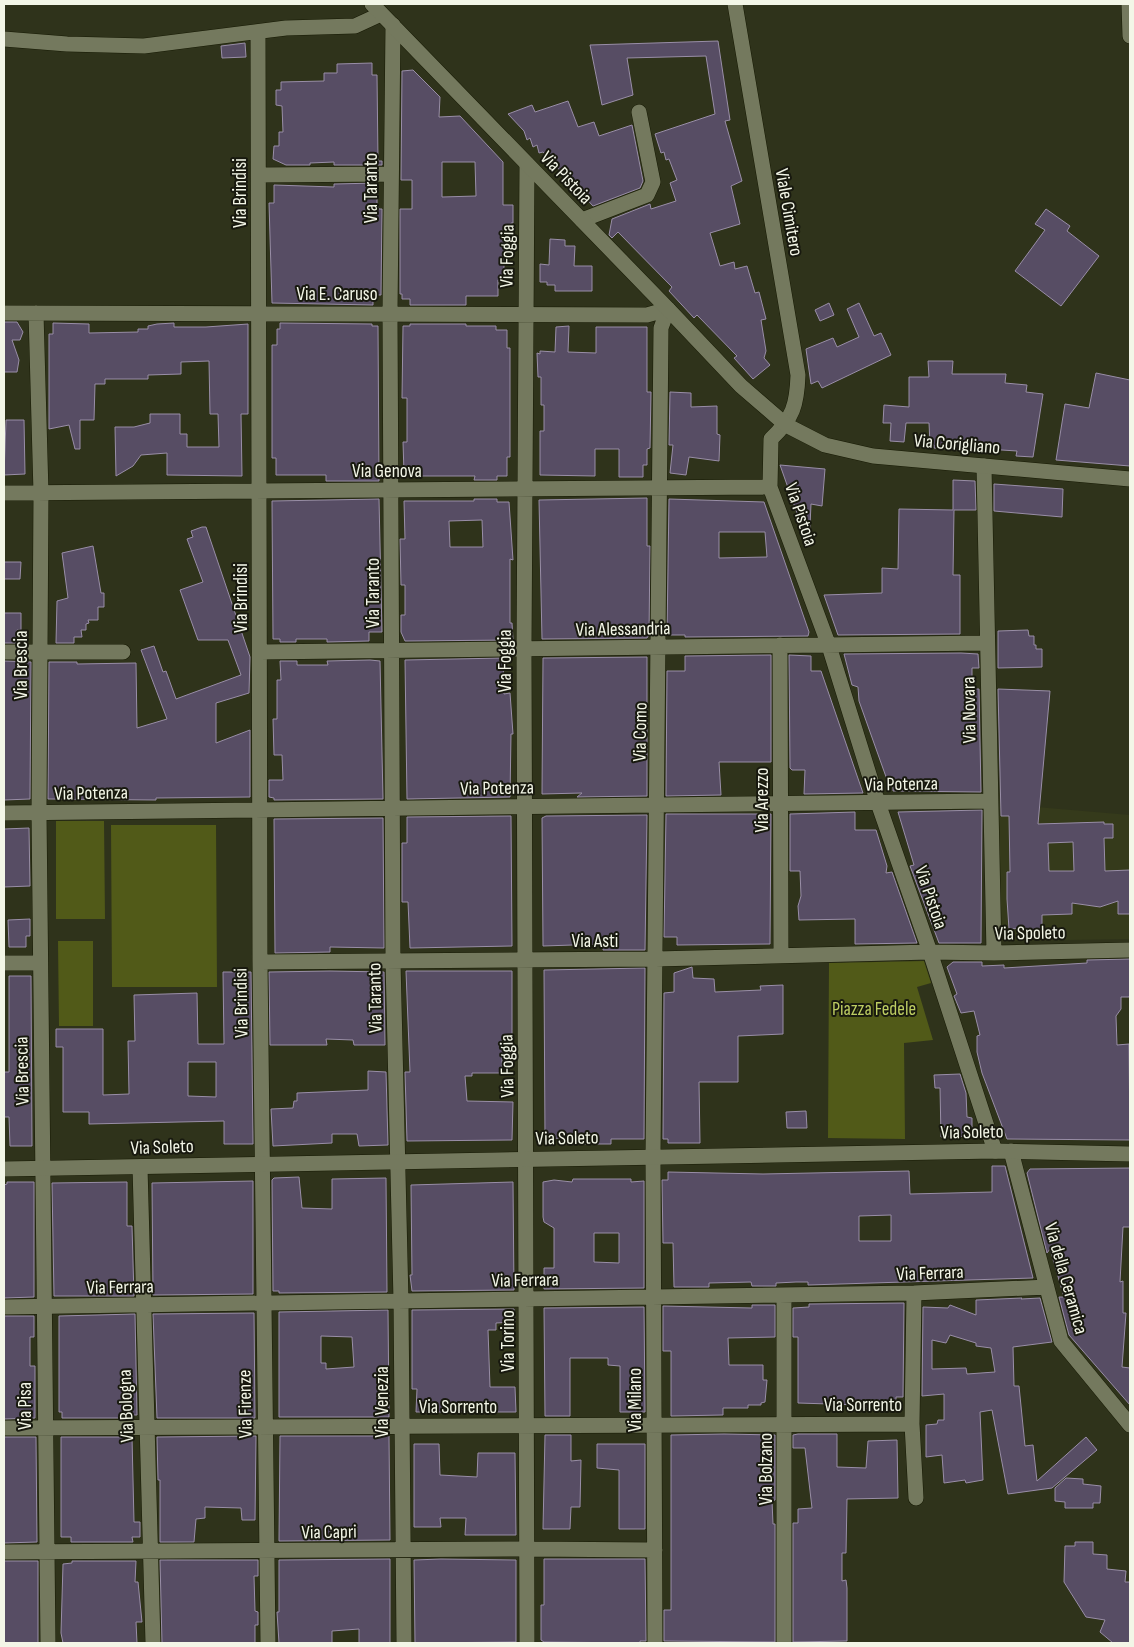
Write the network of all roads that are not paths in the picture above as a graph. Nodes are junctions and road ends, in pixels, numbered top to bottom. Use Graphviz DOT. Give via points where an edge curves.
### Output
graph roads {
  1 [pos="735,4"];
  2 [pos="1129,4"];
  3 [pos="377,9"];
  4 [pos="393,25"];
  5 [pos="258,32"];
  6 [pos="1130,36"];
  7 [pos="4,39"];
  8 [pos="638,112"];
  9 [pos="527,164"];
  10 [pos="390,174"];
  11 [pos="259,175"];
  12 [pos="582,220"];
  13 [pos="668,309"];
  14 [pos="4,313"];
  15 [pos="36,313"];
  16 [pos="260,313"];
  17 [pos="390,313"];
  18 [pos="525,314"];
  19 [pos="786,425"];
  20 [pos="984,466"];
  21 [pos="1130,479"];
  22 [pos="659,488"];
  23 [pos="770,488"];
  24 [pos="525,489"];
  25 [pos="392,490"];
  26 [pos="260,491"];
  27 [pos="4,493"];
  28 [pos="40,493"];
  29 [pos="986,643"];
  30 [pos="780,645"];
  31 [pos="829,646"];
  32 [pos="660,648"];
  33 [pos="524,649"];
  34 [pos="392,650"];
  35 [pos="4,652"];
  36 [pos="40,652"];
  37 [pos="123,652"];
  38 [pos="260,652"];
  39 [pos="990,801"];
  40 [pos="878,803"];
  41 [pos="781,804"];
  42 [pos="658,805"];
  43 [pos="525,807"];
  44 [pos="394,808"];
  45 [pos="260,809"];
  46 [pos="4,813"];
  47 [pos="39,813"];
  48 [pos="1130,950"];
  49 [pos="930,952"];
  50 [pos="994,953"];
  51 [pos="781,955"];
  52 [pos="526,960"];
  53 [pos="656,960"];
  54 [pos="393,961"];
  55 [pos="260,962"];
  56 [pos="4,963"];
  57 [pos="40,963"];
  58 [pos="995,1151"];
  59 [pos="1011,1151"];
  60 [pos="1130,1154"];
  61 [pos="653,1156"];
  62 [pos="527,1158"];
  63 [pos="397,1160"];
  64 [pos="263,1163"];
  65 [pos="42,1168"];
  66 [pos="140,1168"];
  67 [pos="4,1169"];
  68 [pos="1047,1287"];
  69 [pos="914,1293"];
  70 [pos="784,1295"];
  71 [pos="654,1297"];
  72 [pos="527,1299"];
  73 [pos="401,1301"];
  74 [pos="263,1303"];
  75 [pos="143,1305"];
  76 [pos="44,1307"];
  77 [pos="4,1308"];
  78 [pos="786,1424"];
  79 [pos="912,1424"];
  80 [pos="654,1425"];
  81 [pos="1130,1425"];
  82 [pos="400,1426"];
  83 [pos="528,1426"];
  84 [pos="146,1427"];
  85 [pos="264,1427"];
  86 [pos="4,1428"];
  87 [pos="44,1428"];
  88 [pos="916,1498"];
  89 [pos="528,1549"];
  90 [pos="403,1550"];
  91 [pos="655,1550"];
  92 [pos="4,1552"];
  93 [pos="46,1552"];
  94 [pos="150,1552"];
  95 [pos="266,1552"];
  96 [pos="48,1643"];
  97 [pos="153,1643"];
  98 [pos="268,1643"];
  99 [pos="404,1643"];
  100 [pos="527,1643"];
  101 [pos="655,1643"];
  102 [pos="784,1643"];
  1 -- 19 [label="street, Viale Cimitero" via="798,375 797,399"];
  2 -- 6 [label="street"];
  3 -- 4 [label="street, Via Pistoia"];
  3 -- 5 [label="street" via="355,26"];
  4 -- 9 [label="street, Via Pistoia"];
  4 -- 10 [label="street, Via Taranto"];
  5 -- 7 [label="street" via="144,46"];
  5 -- 11 [label="street, Via Brindisi"];
  8 -- 12 [label="street" via="653,182 647,195"];
  9 -- 12 [label="street, Via Pistoia"];
  9 -- 18 [label="street, Via Foggia"];
  10 -- 11 [label="street"];
  10 -- 17 [label="street, Via Taranto"];
  11 -- 16 [label="street, Via Brindisi"];
  12 -- 13 [label="street, Via Pistoia"];
  13 -- 18 [label="street, Via E. Caruso" via="647,315"];
  13 -- 19 [label="street, Via Pistoia" via="741,386"];
  13 -- 22 [label="street, Via Como" via="662,328"];
  14 -- 15 [label="street, Via E. Caruso"];
  15 -- 16 [label="street, Via E. Caruso"];
  15 -- 28 [label="street, Via Brescia"];
  16 -- 17 [label="street, Via E. Caruso"];
  16 -- 26 [label="street, Via Brindisi"];
  17 -- 18 [label="street, Via E. Caruso"];
  17 -- 25 [label="street, Via Taranto"];
  18 -- 24 [label="street, Via Foggia"];
  19 -- 20 [label="street, Via Corigliano" via="825,445 873,456"];
  19 -- 23 [label="street, Via Pistoia" via="771,439"];
  20 -- 21 [label="street, Via Corigliano"];
  20 -- 29 [label="street, Via Novara"];
  22 -- 23 [label="street, Via Genova"];
  22 -- 24 [label="street, Via Genova"];
  22 -- 32 [label="street, Via Como"];
  23 -- 31 [label="street, Via Pistoia"];
  24 -- 25 [label="street, Via Genova"];
  24 -- 33 [label="street, Via Foggia"];
  25 -- 26 [label="street, Via Genova"];
  25 -- 34 [label="street, Via Taranto"];
  26 -- 28 [label="street, Via Genova"];
  26 -- 38 [label="street, Via Brindisi"];
  27 -- 28 [label="street, Via Genova"];
  28 -- 36 [label="street, Via Brescia"];
  29 -- 31 [label="street, Via Alessandria"];
  29 -- 39 [label="street, Via Novara"];
  30 -- 31 [label="street, Via Alessandria"];
  30 -- 32 [label="street, Via Alessandria"];
  30 -- 41 [label="street, Via Arezzo"];
  31 -- 40 [label="street, Via Pistoia"];
  32 -- 33 [label="street, Via Alessandria"];
  32 -- 42 [label="street, Via Como"];
  33 -- 34 [label="street, Via Alessandria"];
  33 -- 43 [label="street, Via Foggia"];
  34 -- 38 [label="street, Via Alessandria"];
  34 -- 44 [label="street, Via Taranto"];
  35 -- 36 [label="street"];
  36 -- 37 [label="street"];
  36 -- 47 [label="street, Via Brescia"];
  38 -- 45 [label="street, Via Brindisi"];
  39 -- 40 [label="street, Via Potenza"];
  39 -- 50 [label="street, Via Novara"];
  40 -- 41 [label="street, Via Potenza"];
  40 -- 49 [label="street, Via Pistoia"];
  41 -- 42 [label="street, Via Potenza"];
  41 -- 51 [label="street, Via Arezzo"];
  42 -- 43 [label="street, Via Potenza"];
  42 -- 53 [label="street, Via Como"];
  43 -- 44 [label="street, Via Potenza"];
  43 -- 52 [label="street, Via Foggia"];
  44 -- 45 [label="street, Via Potenza"];
  44 -- 54 [label="street, Via Taranto"];
  45 -- 47 [label="street, Via Potenza"];
  45 -- 55 [label="street, Via Brindisi"];
  46 -- 47 [label="street, Via Potenza"];
  47 -- 57 [label="street, Via Brescia"];
  48 -- 50 [label="street, Via Spoleto"];
  49 -- 50 [label="street, Via Spoleto"];
  49 -- 51 [label="street, Via Asti"];
  49 -- 58 [label="street, Via Pistoia"];
  51 -- 53 [label="street, Via Asti"];
  52 -- 53 [label="street, Via Asti"];
  52 -- 54 [label="street, Via Asti"];
  52 -- 62 [label="street, Via Foggia"];
  53 -- 61 [label="street, Via Como"];
  54 -- 55 [label="street, Via Asti"];
  54 -- 63 [label="street, Via Taranto"];
  55 -- 64 [label="street, Via Brindisi"];
  56 -- 57 [label="street"];
  57 -- 65 [label="street, Via Brescia"];
  58 -- 59 [label="street, Via Soleto"];
  58 -- 61 [label="street, Via Soleto"];
  59 -- 60 [label="street, Via Soleto"];
  59 -- 68 [label="street, Via della Ceramica"];
  61 -- 62 [label="street, Via Soleto"];
  61 -- 71 [label="street, Via Milano"];
  62 -- 63 [label="street, Via Soleto"];
  62 -- 72 [label="street, Via Torino"];
  63 -- 64 [label="street, Via Soleto"];
  63 -- 73 [label="street, Via Venezia"];
  64 -- 66 [label="street, Via Soleto"];
  64 -- 74 [label="street, Via Firenze"];
  65 -- 66 [label="street, Via Soleto"];
  65 -- 67 [label="street, Via Soleto"];
  65 -- 76 [label="street, Via Pisa"];
  66 -- 75 [label="street, Via Bologna"];
  68 -- 69 [label="street, Via Ferrara"];
  68 -- 81 [label="street, Via della Ceramica" via="1061,1341"];
  69 -- 70 [label="street, Via Ferrara"];
  69 -- 79 [label="street"];
  70 -- 71 [label="street, Via Ferrara"];
  70 -- 78 [label="street, Via Bolzano"];
  71 -- 72 [label="street, Via Ferrara"];
  71 -- 80 [label="street, Via Milano"];
  72 -- 73 [label="street, Via Ferrara"];
  72 -- 83 [label="street, Via Torino"];
  73 -- 74 [label="street, Via Ferrara"];
  73 -- 82 [label="street, Via Venezia"];
  74 -- 75 [label="street, Via Ferrara"];
  74 -- 85 [label="street, Via Firenze"];
  75 -- 76 [label="street, Via Ferrara"];
  75 -- 84 [label="street, Via Bologna"];
  76 -- 77 [label="street, Via Ferrara"];
  76 -- 87 [label="street, Via Pisa"];
  78 -- 79 [label="street, Via Sorrento"];
  78 -- 80 [label="street, Via Sorrento"];
  78 -- 102 [label="street, Via Bolzano"];
  79 -- 88 [label="street"];
  80 -- 83 [label="street, Via Sorrento"];
  80 -- 91 [label="street, Via Milano"];
  82 -- 83 [label="street, Via Sorrento"];
  82 -- 85 [label="street, Via Sorrento"];
  82 -- 90 [label="street, Via Venezia"];
  83 -- 89 [label="street, Via Torino"];
  84 -- 85 [label="street, Via Sorrento"];
  84 -- 87 [label="street, Via Sorrento"];
  84 -- 94 [label="street, Via Bologna"];
  85 -- 95 [label="street, Via Firenze"];
  86 -- 87 [label="street, Via Sorrento"];
  87 -- 93 [label="street, Via Pisa"];
  89 -- 90 [label="street, Via Capri"];
  89 -- 91 [label="street, Via Capri"];
  89 -- 100 [label="street, Via Torino"];
  90 -- 95 [label="street, Via Capri"];
  90 -- 99 [label="street, Via Venezia"];
  91 -- 101 [label="street, Via Milano"];
  92 -- 93 [label="street, Via Capri"];
  93 -- 94 [label="street, Via Capri"];
  93 -- 96 [label="street, Via Pisa"];
  94 -- 95 [label="street, Via Capri"];
  94 -- 97 [label="street, Via Bologna"];
  95 -- 98 [label="street, Via Firenze"];
}
